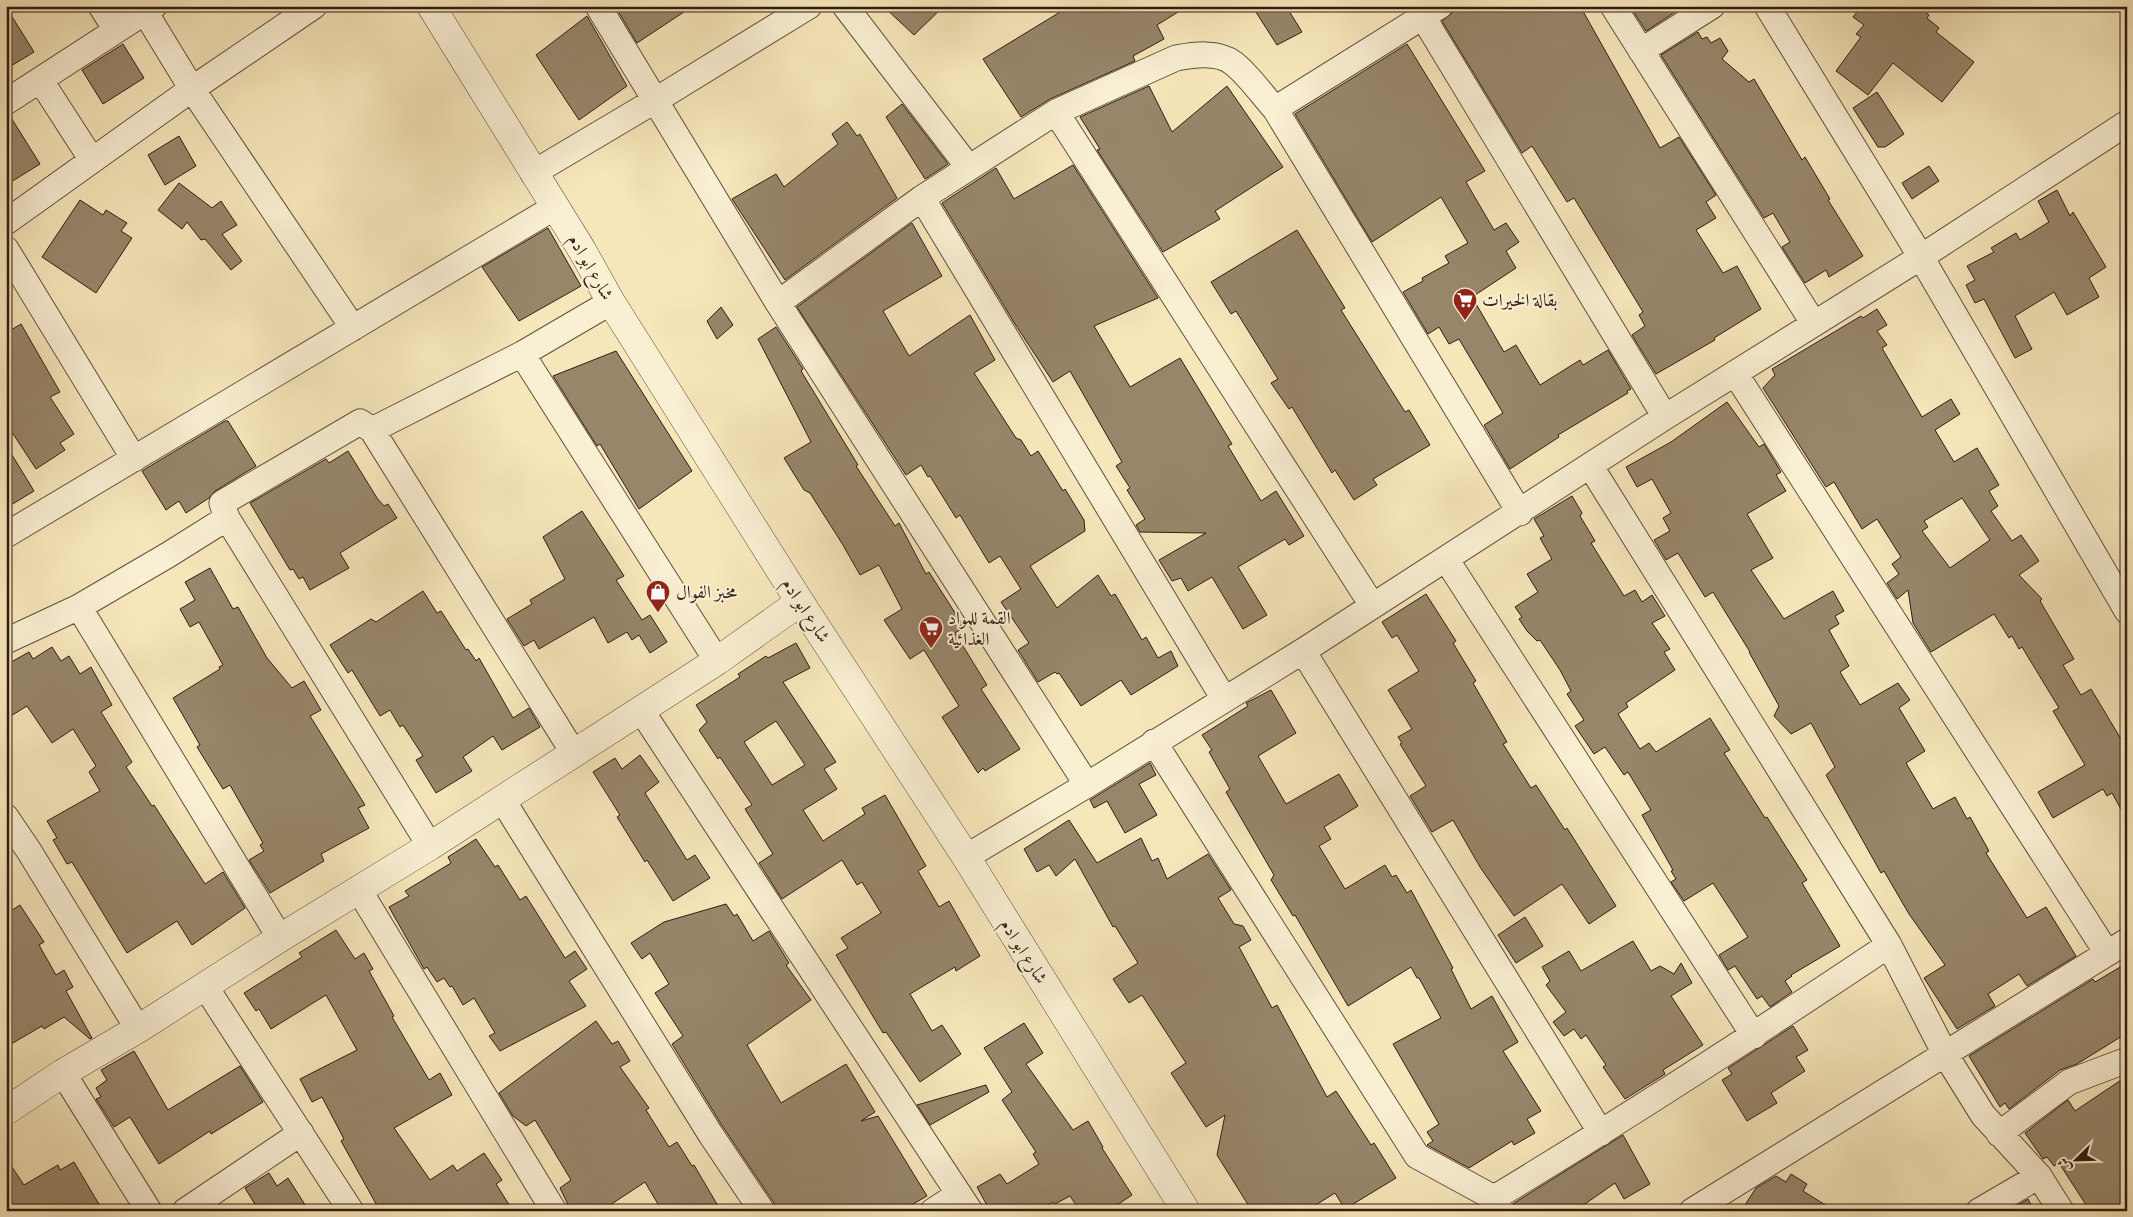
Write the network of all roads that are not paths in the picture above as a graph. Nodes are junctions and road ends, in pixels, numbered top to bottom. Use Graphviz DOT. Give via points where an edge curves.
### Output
graph roads {
  1 [pos="102,6"];
  2 [pos="314,6"];
  3 [pos="430,6"];
  4 [pos="598,6"];
  5 [pos="809,6"];
  6 [pos="845,6"];
  7 [pos="1613,6"];
  8 [pos="1712,6"];
  9 [pos="1767,6"];
  10 [pos="150,9"];
  11 [pos="1431,12"];
  12 [pos="116,30"];
  13 [pos="1641,50"];
  14 [pos="41,81"];
  15 [pos="192,89"];
  16 [pos="656,100"];
  17 [pos="6,102"];
  18 [pos="1275,109"];
  19 [pos="1056,112"];
  20 [pos="2127,123"];
  21 [pos="92,160"];
  22 [pos="969,168"];
  23 [pos="533,173"];
  24 [pos="922,198"];
  25 [pos="555,207"];
  26 [pos="6,222"];
  27 [pos="6,249"];
  28 [pos="1922,257"];
  29 [pos="611,302"];
  30 [pos="778,303"];
  31 [pos="1814,324"];
  32 [pos="353,328"];
  33 [pos="522,354"];
  34 [pos="1736,373"];
  35 [pos="1665,417"];
  36 [pos="372,430"];
  37 [pos="134,460"];
  38 [pos="1591,467"];
  39 [pos="1520,513"];
  40 [pos="227,518"];
  41 [pos="6,535"];
  42 [pos="1446,559"];
  43 [pos="800,602"];
  44 [pos="1372,605"];
  45 [pos="79,607"];
  46 [pos="2127,611"];
  47 [pos="6,641"];
  48 [pos="1303,651"];
  49 [pos="717,661"];
  50 [pos="1224,699"];
  51 [pos="641,710"];
  52 [pos="1154,742"];
  53 [pos="573,752"];
  54 [pos="1086,785"];
  55 [pos="502,800"];
  56 [pos="6,817"];
  57 [pos="430,846"];
  58 [pos="966,857"];
  59 [pos="360,890"];
  60 [pos="280,938"];
  61 [pos="1889,945"];
  62 [pos="2117,947"];
  63 [pos="205,986"];
  64 [pos="138,1030"];
  65 [pos="1754,1036"];
  66 [pos="1945,1054"];
  67 [pos="2127,1060"];
  68 [pos="63,1073"];
  69 [pos="6,1111"];
  70 [pos="301,1133"];
  71 [pos="1601,1133"];
  72 [pos="1999,1134"];
  73 [pos="2038,1176"];
  74 [pos="965,1202"];
  75 [pos="1498,1204"];
  76 [pos="149,1211"];
  77 [pos="185,1211"];
  78 [pos="351,1211"];
  79 [pos="554,1211"];
  80 [pos="762,1211"];
  81 [pos="933,1211"];
  82 [pos="1186,1211"];
  83 [pos="1692,1211"];
  84 [pos="1979,1211"];
  85 [pos="2061,1211"];
  1 -- 12 [label="street"];
  2 -- 15 [label="street"];
  3 -- 23 [label="street, شارع ابو ادم"];
  4 -- 16 [label="street"];
  5 -- 16 [label="street"];
  6 -- 22 [label="street"];
  7 -- 13 [label="street"];
  8 -- 13 [label="street"];
  9 -- 28 [label="street"];
  10 -- 12 [label="street"];
  10 -- 15 [label="street"];
  11 -- 18 [label="street"];
  11 -- 35 [label="street"];
  12 -- 14 [label="street"];
  13 -- 31 [label="street"];
  14 -- 17 [label="street"];
  14 -- 21 [label="street"];
  15 -- 21 [label="street"];
  15 -- 32 [label="street"];
  16 -- 23 [label="street"];
  16 -- 30 [label="street"];
  18 -- 19 [label="street" via="1232,62 1197,54 1176,58"];
  18 -- 39 [label="street"];
  19 -- 22 [label="street"];
  19 -- 44 [label="street"];
  20 -- 28 [label="street"];
  21 -- 26 [label="street"];
  22 -- 24 [label="street"];
  23 -- 25 [label="street, شارع ابو ادم"];
  24 -- 30 [label="street"];
  24 -- 50 [label="street"];
  25 -- 29 [label="street, شارع ابو ادم"];
  25 -- 32 [label="street"];
  27 -- 37 [label="street"];
  28 -- 31 [label="street"];
  28 -- 46 [label="street"];
  29 -- 33 [label="street"];
  29 -- 43 [label="street, شارع ابو ادم"];
  30 -- 54 [label="street"];
  31 -- 34 [label="street"];
  32 -- 37 [label="street"];
  33 -- 36 [label="street"];
  33 -- 49 [label="street"];
  34 -- 35 [label="street"];
  34 -- 62 [label="street"];
  35 -- 38 [label="street"];
  36 -- 40 [label="street" via="360,422 222,503"];
  36 -- 53 [label="street"];
  37 -- 41 [label="street"];
  38 -- 39 [label="street"];
  38 -- 61 [label="street"];
  39 -- 42 [label="street"];
  40 -- 45 [label="street"];
  40 -- 57 [label="street"];
  42 -- 44 [label="street"];
  42 -- 65 [label="street"];
  43 -- 49 [label="street"];
  43 -- 58 [label="street, شارع ابو ادم"];
  44 -- 48 [label="street"];
  45 -- 47 [label="street"];
  45 -- 60 [label="street"];
  48 -- 50 [label="street"];
  48 -- 71 [label="street"];
  49 -- 51 [label="street"];
  50 -- 52 [label="street"];
  51 -- 53 [label="street"];
  51 -- 74 [label="street"];
  52 -- 54 [label="street"];
  52 -- 75 [label="street" via="1417,1156"];
  53 -- 55 [label="street"];
  54 -- 58 [label="street"];
  55 -- 57 [label="street"];
  55 -- 80 [label="street"];
  56 -- 64 [label="street"];
  57 -- 59 [label="street"];
  58 -- 82 [label="street, شارع ابو ادم"];
  59 -- 60 [label="street"];
  59 -- 79 [label="street"];
  60 -- 63 [label="street"];
  61 -- 65 [label="street"];
  61 -- 66 [label="street"];
  62 -- 66 [label="street"];
  63 -- 64 [label="street"];
  63 -- 70 [label="street"];
  64 -- 68 [label="street"];
  65 -- 71 [label="street"];
  66 -- 72 [label="street" via="1983,1115"];
  66 -- 83 [label="street"];
  67 -- 72 [label="street" via="2069,1082"];
  68 -- 69 [label="street"];
  68 -- 76 [label="street"];
  70 -- 77 [label="street"];
  70 -- 78 [label="street"];
  71 -- 75 [label="street"];
  72 -- 73 [label="street"];
  73 -- 84 [label="street"];
  73 -- 85 [label="street"];
  74 -- 81 [label="street"];
}
